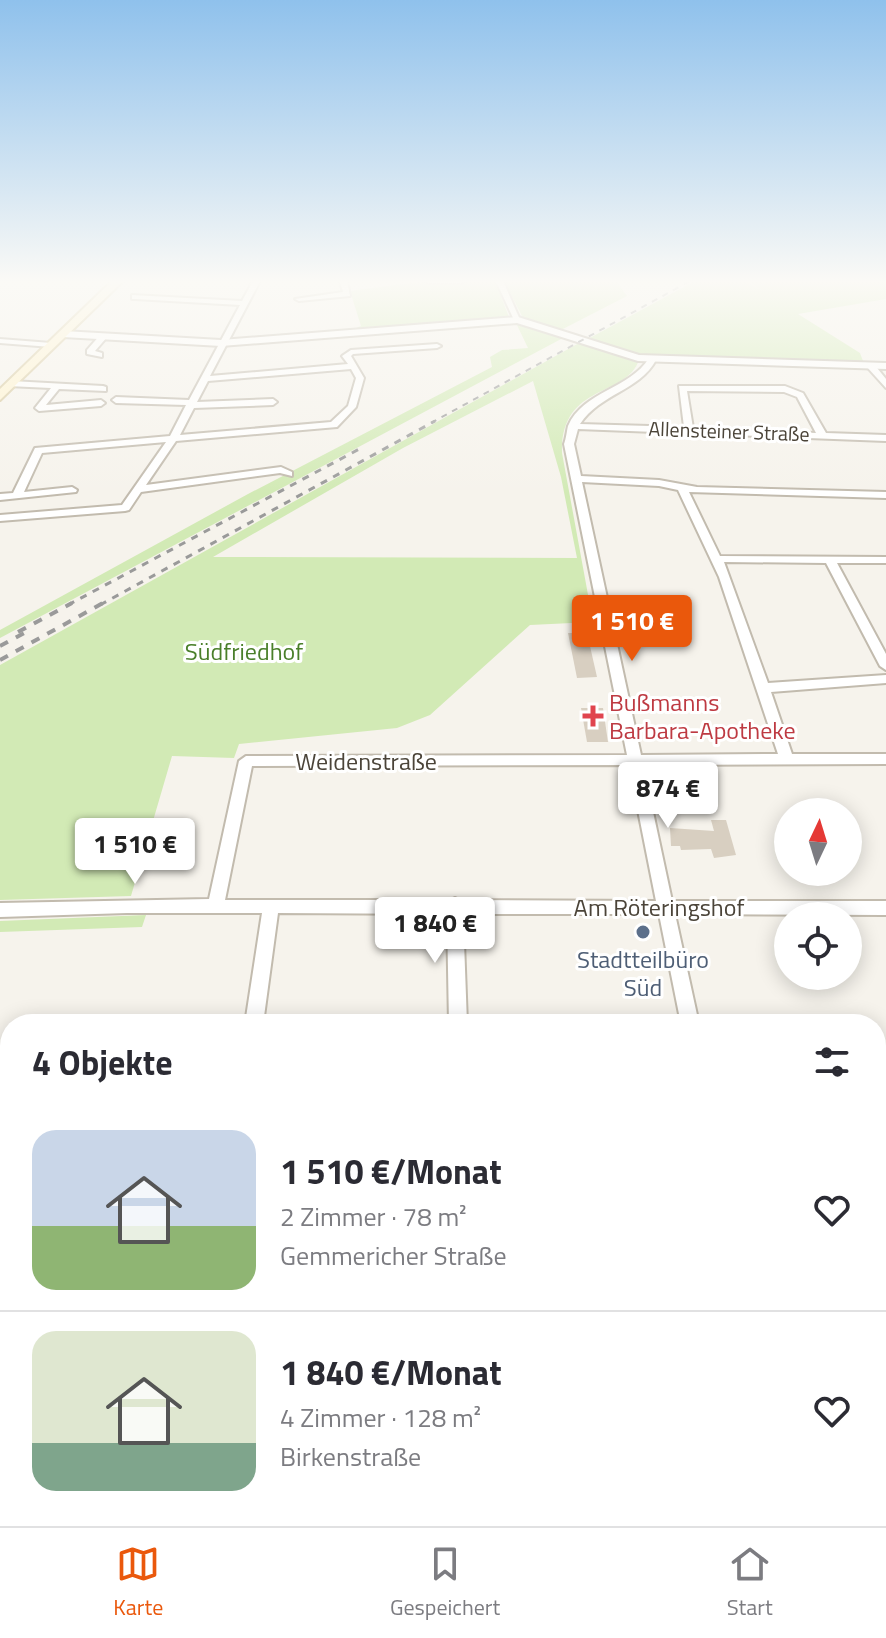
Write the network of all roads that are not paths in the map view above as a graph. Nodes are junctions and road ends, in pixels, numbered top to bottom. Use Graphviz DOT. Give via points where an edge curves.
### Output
graph roads {
  1 [pos="44,352"];
  2 [pos="91,352"];
  3 [pos="217,352"];
  4 [pos="351,352"];
  5 [pos="616,352"];
  6 [pos="99,355"];
  7 [pos="652,360"];
  8 [pos="870,365"];
  9 [pos="354,366"];
  10 [pos="886,366"];
  11 [pos="204,379"];
  12 [pos="11,384"];
  13 [pos="886,385"];
  14 [pos="57,386"];
  15 [pos="103,389"];
  16 [pos="0,396"];
  17 [pos="116,400"];
  18 [pos="273,402"];
  19 [pos="101,403"];
  20 [pos="192,404"];
  21 [pos="334,425"];
  22 [pos="573,426"];
  23 [pos="689,429"];
  24 [pos="821,433"];
  25 [pos="886,438"];
  26 [pos="173,439"];
  27 [pos="335,439"];
  28 [pos="289,474"];
  29 [pos="575,479"];
  30 [pos="682,487"];
  31 [pos="139,489"];
  32 [pos="72,490"];
  33 [pos="886,495"];
  34 [pos="17,496"];
  35 [pos="0,497"];
  36 [pos="0,518"];
  37 [pos="717,559"];
  38 [pos="830,560"];
  39 [pos="886,560"];
  40 [pos="886,666"];
  41 [pos="886,679"];
  42 [pos="762,688"];
  43 [pos="787,759"];
  44 [pos="886,759"];
  45 [pos="633,761"];
  46 [pos="455,905"];
  47 [pos="216,906"];
  48 [pos="271,906"];
  49 [pos="666,908"];
  50 [pos="886,908"];
  51 [pos="0,910"];
  52 [pos="255,1014"];
  53 [pos="458,1014"];
  54 [pos="688,1014"];
  1 -- 12 [label="main road"];
  2 -- 6 [label="street"];
  3 -- 11 [label="street"];
  4 -- 9 [label="street" via="346,356"];
  5 -- 7 [label="street"];
  7 -- 8 [label="street"];
  7 -- 22 [label="street" via="643,373 586,406"];
  8 -- 10 [label="street"];
  8 -- 13 [label="street"];
  9 -- 11 [label="street"];
  9 -- 21 [label="street" via="360,378 355,399"];
  11 -- 20 [label="street"];
  12 -- 14 [label="street"];
  12 -- 16 [label="main road"];
  14 -- 15 [label="street"];
  14 -- 19 [label="street" via="39,408"];
  17 -- 20 [label="street"];
  18 -- 20 [label="street"];
  20 -- 26 [label="street"];
  21 -- 26 [label="street"];
  21 -- 27 [label="street"];
  22 -- 23 [label="street, Allensteiner Straße"];
  22 -- 29 [label="street" via="569,444"];
  23 -- 24 [label="street, Allensteiner Straße"];
  23 -- 24 [label="street" via="682,388 765,388 798,393"];
  24 -- 25 [label="street, Allensteiner Straße"];
  26 -- 31 [label="street"];
  26 -- 34 [label="street" via="38,450"];
  28 -- 31 [label="street" via="281,470"];
  29 -- 30 [label="street"];
  29 -- 45 [label="street"];
  30 -- 33 [label="street"];
  30 -- 37 [label="street"];
  31 -- 36 [label="street" via="125,508"];
  32 -- 34 [label="street"];
  34 -- 35 [label="street"];
  37 -- 38 [label="street"];
  37 -- 42 [label="street"];
  38 -- 39 [label="street"];
  38 -- 40 [label="street"];
  41 -- 42 [label="street"];
  42 -- 43 [label="street"];
  43 -- 44 [label="street"];
  43 -- 45 [label="street"];
  45 -- 47 [label="street, Weidenstraße" via="246,761"];
  45 -- 49 [label="street"];
  46 -- 48 [label="street, Am Röteringshof"];
  46 -- 49 [label="street, Am Röteringshof"];
  46 -- 53 [label="street"];
  47 -- 48 [label="street, Am Röteringshof"];
  47 -- 51 [label="street, Am Röteringshof"];
  48 -- 52 [label="street"];
  49 -- 50 [label="street, Am Röteringshof"];
  49 -- 54 [label="street"];
}
